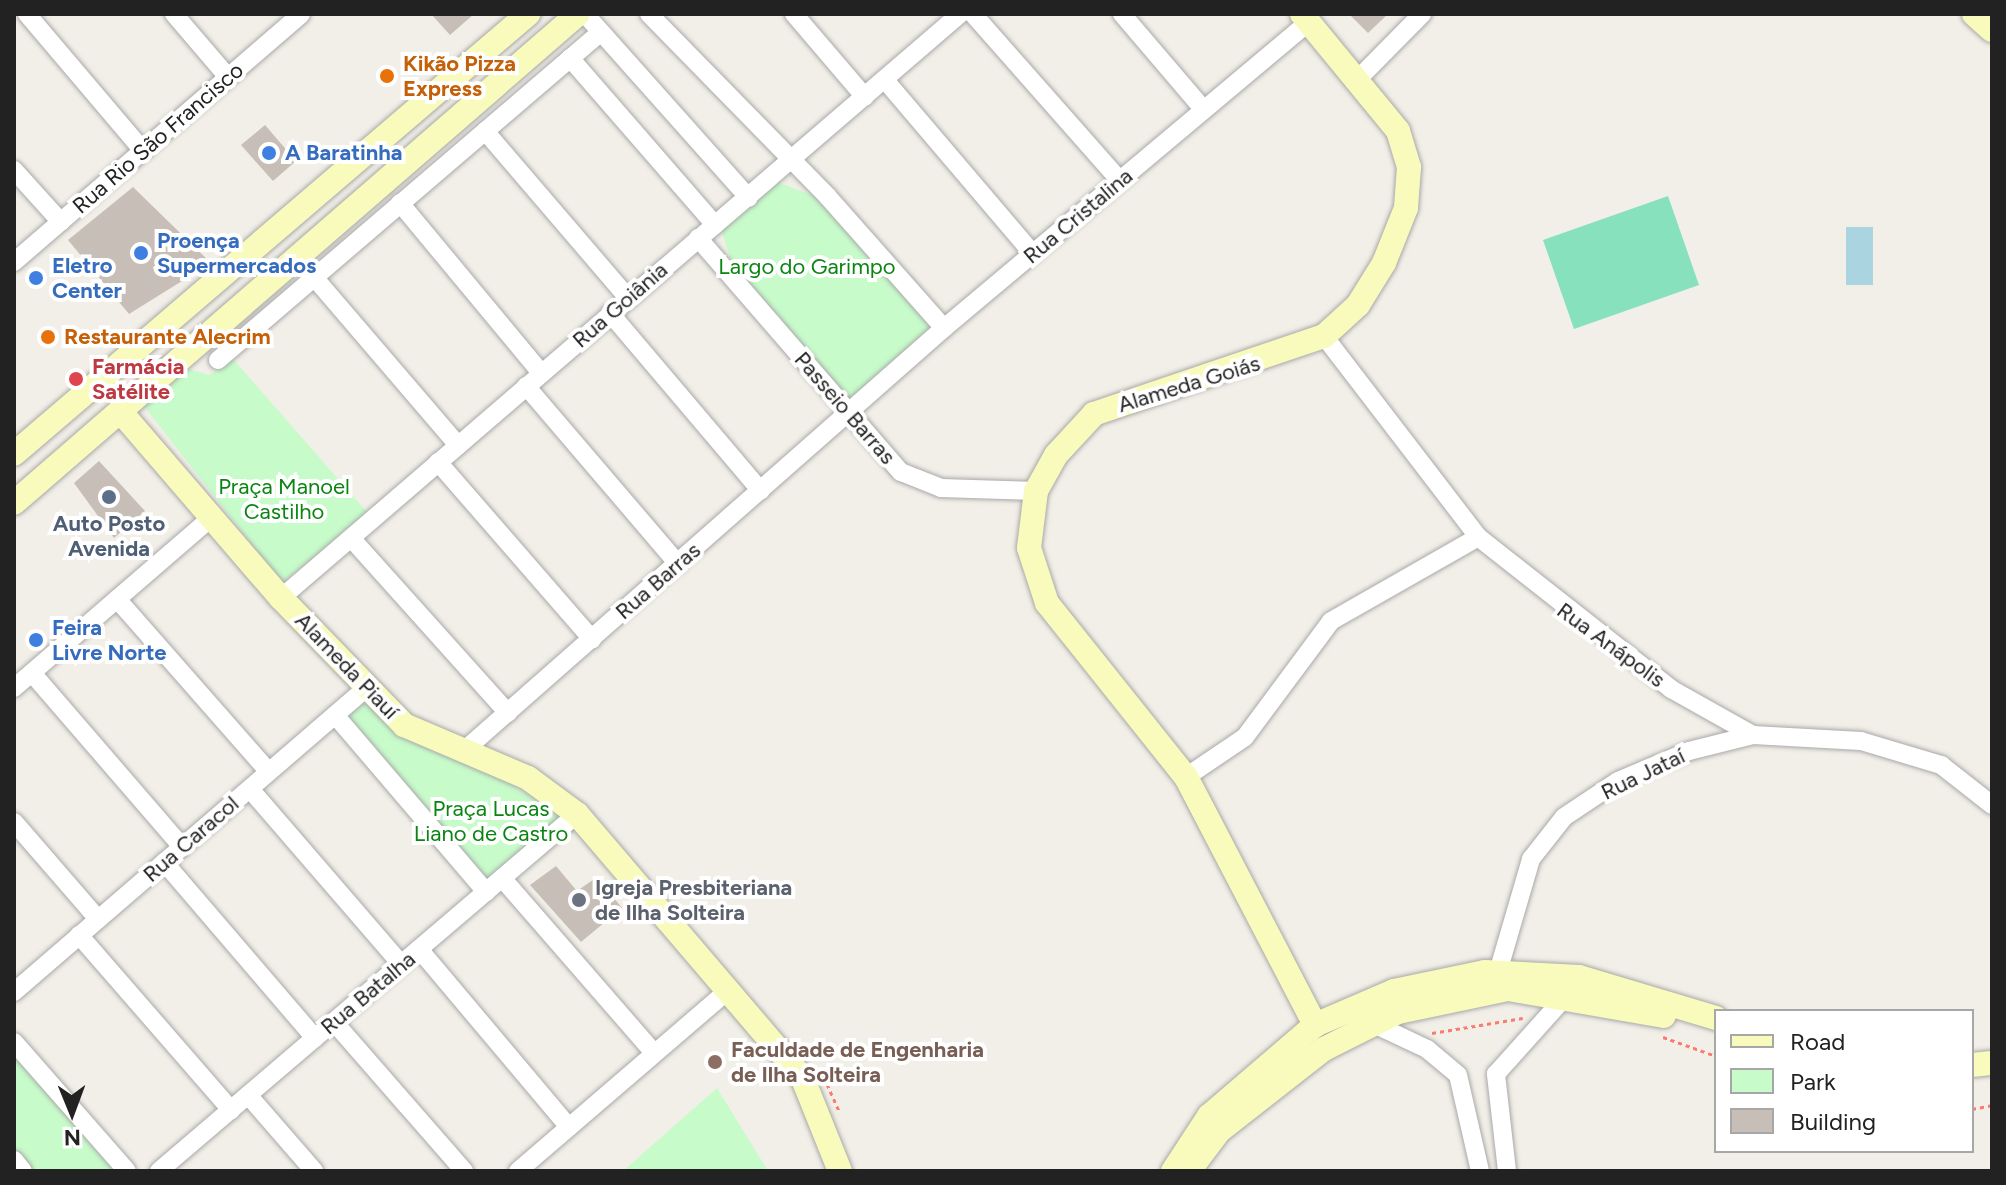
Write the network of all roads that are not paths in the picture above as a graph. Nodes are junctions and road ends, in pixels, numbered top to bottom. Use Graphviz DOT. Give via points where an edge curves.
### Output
graph roads {
  1 [pos="27,14"];
  2 [pos="174,14"];
  3 [pos="301,14"];
  4 [pos="528,14"];
  5 [pos="578,14"];
  6 [pos="585,14"];
  7 [pos="649,14"];
  8 [pos="794,14"];
  9 [pos="973,14"];
  10 [pos="1122,14"];
  11 [pos="1422,14"];
  12 [pos="1974,14"];
  13 [pos="951,17"];
  14 [pos="1306,18"];
  15 [pos="1992,30"];
  16 [pos="601,32"];
  17 [pos="570,58"];
  18 [pos="228,77"];
  19 [pos="885,80"];
  20 [pos="1357,80"];
  21 [pos="865,97"];
  22 [pos="1204,110"];
  23 [pos="485,131"];
  24 [pos="143,151"];
  25 [pos="788,164"];
  26 [pos="14,170"];
  27 [pos="1120,181"];
  28 [pos="749,198"];
  29 [pos="400,203"];
  30 [pos="61,222"];
  31 [pos="715,225"];
  32 [pos="698,238"];
  33 [pos="1033,254"];
  34 [pos="14,262"];
  35 [pos="313,276"];
  36 [pos="628,298"];
  37 [pos="610,313"];
  38 [pos="944,328"];
  39 [pos="1324,336"];
  40 [pos="218,360"];
  41 [pos="541,373"];
  42 [pos="526,386"];
  43 [pos="120,411"];
  44 [pos="850,414"];
  45 [pos="458,445"];
  46 [pos="14,454"];
  47 [pos="438,462"];
  48 [pos="761,491"];
  49 [pos="1036,491"];
  50 [pos="14,503"];
  51 [pos="212,517"];
  52 [pos="1478,537"];
  53 [pos="351,538"];
  54 [pos="678,564"];
  55 [pos="281,598"];
  56 [pos="117,599"];
  57 [pos="592,639"];
  58 [pos="32,673"];
  59 [pos="367,687"];
  60 [pos="14,688"];
  61 [pos="508,713"];
  62 [pos="335,715"];
  63 [pos="1753,735"];
  64 [pos="467,748"];
  65 [pos="269,772"];
  66 [pos="1186,777"];
  67 [pos="250,789"];
  68 [pos="1992,805"];
  69 [pos="577,814"];
  70 [pos="14,822"];
  71 [pos="182,847"];
  72 [pos="164,862"];
  73 [pos="502,878"];
  74 [pos="486,892"];
  75 [pos="98,919"];
  76 [pos="79,935"];
  77 [pos="419,949"];
  78 [pos="401,964"];
  79 [pos="1498,972"];
  80 [pos="14,992"];
  81 [pos="726,992"];
  82 [pos="1567,995"];
  83 [pos="1714,1017"];
  84 [pos="334,1022"];
  85 [pos="1374,1024"];
  86 [pos="1315,1025"];
  87 [pos="1714,1031"];
  88 [pos="315,1038"];
  89 [pos="14,1042"];
  90 [pos="654,1053"];
  91 [pos="248,1095"];
  92 [pos="1497,1101"];
  93 [pos="1467,1105"];
  94 [pos="231,1110"];
  95 [pos="569,1127"];
  96 [pos="14,1160"];
  97 [pos="23,1171"];
  98 [pos="127,1171"];
  99 [pos="159,1171"];
  100 [pos="314,1171"];
  101 [pos="464,1171"];
  102 [pos="518,1171"];
  103 [pos="840,1171"];
  104 [pos="1173,1171"];
  105 [pos="1189,1171"];
  106 [pos="1480,1171"];
  107 [pos="1507,1171"];
  1 -- 24 [label="street"];
  2 -- 18 [label="street"];
  3 -- 18 [label="street, Rua Rio São Francisco"];
  4 -- 46 [label="street"];
  5 -- 43 [label="street"];
  6 -- 16 [label="street"];
  7 -- 25 [label="street"];
  8 -- 21 [label="street"];
  9 -- 27 [label="street"];
  10 -- 22 [label="street"];
  11 -- 20 [label="street"];
  12 -- 15 [label="street"];
  13 -- 19 [label="street, Rua Goiânia"];
  14 -- 20 [label="street, Alameda Goiás"];
  14 -- 22 [label="street, Rua Cristalina"];
  16 -- 17 [label="street"];
  16 -- 28 [label="street"];
  17 -- 23 [label="street"];
  17 -- 31 [label="street"];
  18 -- 24 [label="street, Rua Rio São Francisco"];
  19 -- 21 [label="street, Rua Goiânia"];
  19 -- 33 [label="street"];
  20 -- 39 [label="street, Alameda Goiás" via="1398,131 1409,167 1406,208 1358,305"];
  21 -- 25 [label="street, Rua Goiânia"];
  22 -- 27 [label="street, Rua Cristalina"];
  23 -- 29 [label="street"];
  23 -- 36 [label="street"];
  24 -- 30 [label="street, Rua Rio São Francisco"];
  25 -- 28 [label="street, Rua Goiânia"];
  25 -- 38 [label="street" via="828,197"];
  26 -- 30 [label="street"];
  27 -- 33 [label="street, Rua Cristalina"];
  28 -- 31 [label="street, Rua Goiânia"];
  29 -- 35 [label="street"];
  29 -- 41 [label="street"];
  30 -- 34 [label="street, Rua Rio São Francisco"];
  31 -- 32 [label="street, Rua Goiânia"];
  32 -- 36 [label="street, Rua Goiânia"];
  32 -- 44 [label="street, Passeio Barras"];
  33 -- 38 [label="street, Rua Cristalina"];
  35 -- 40 [label="street"];
  35 -- 45 [label="street"];
  36 -- 37 [label="street, Rua Goiânia"];
  37 -- 41 [label="street, Rua Goiânia"];
  37 -- 48 [label="street"];
  38 -- 44 [label="street, Rua Cristalina"];
  39 -- 49 [label="street, Alameda Goiás" via="1094,414 1056,455"];
  39 -- 52 [label="street, Rua Anápolis"];
  41 -- 42 [label="street, Rua Goiânia"];
  42 -- 45 [label="street, Rua Goiânia"];
  42 -- 54 [label="street"];
  43 -- 50 [label="street"];
  43 -- 51 [label="street, Alameda Piauí"];
  44 -- 48 [label="street, Rua Barras"];
  44 -- 49 [label="street, Passeio Barras" via="901,472 941,488"];
  45 -- 47 [label="street, Rua Goiânia"];
  47 -- 53 [label="street, Rua Goiânia"];
  47 -- 57 [label="street"];
  48 -- 54 [label="street, Rua Barras"];
  49 -- 66 [label="street, Alameda Goiás" via="1029,548 1047,603"];
  51 -- 55 [label="street, Alameda Piauí"];
  51 -- 56 [label="street"];
  52 -- 63 [label="street, Rua Anápolis" via="1671,689"];
  52 -- 66 [label="street" via="1414,567 1331,621 1245,737"];
  53 -- 55 [label="street, Rua Goiânia"];
  53 -- 61 [label="street"];
  54 -- 57 [label="street, Rua Barras"];
  55 -- 59 [label="street, Alameda Piauí"];
  56 -- 58 [label="street"];
  56 -- 65 [label="street"];
  57 -- 61 [label="street, Rua Barras"];
  58 -- 60 [label="street"];
  58 -- 71 [label="street"];
  59 -- 62 [label="street, Rua Caracol"];
  59 -- 64 [label="street, Alameda Piauí" via="404,725"];
  61 -- 64 [label="street, Rua Barras"];
  62 -- 65 [label="street, Rua Caracol"];
  62 -- 74 [label="street"];
  63 -- 68 [label="street, Rua Anápolis" via="1861,741 1941,765"];
  63 -- 79 [label="street, Rua Jataí" via="1689,751 1618,781 1564,817 1531,859"];
  64 -- 69 [label="street, Alameda Piauí" via="528,778"];
  65 -- 67 [label="street, Rua Caracol"];
  66 -- 86 [label="street, Alameda Goiás"];
  67 -- 71 [label="street, Rua Caracol"];
  67 -- 78 [label="street"];
  69 -- 73 [label="street, Rua Batalha"];
  69 -- 81 [label="street, Alameda Piauí"];
  70 -- 75 [label="street"];
  71 -- 72 [label="street, Rua Caracol"];
  72 -- 75 [label="street, Rua Caracol"];
  72 -- 88 [label="street"];
  73 -- 74 [label="street, Rua Batalha"];
  73 -- 90 [label="street"];
  74 -- 77 [label="street, Rua Batalha"];
  75 -- 76 [label="street, Rua Caracol"];
  76 -- 80 [label="street, Rua Caracol"];
  76 -- 94 [label="street"];
  77 -- 78 [label="street, Rua Batalha"];
  77 -- 95 [label="street"];
  78 -- 84 [label="street, Rua Batalha"];
  79 -- 83 [label="street" via="1579,977"];
  79 -- 86 [label="street" via="1394,991"];
  81 -- 90 [label="street"];
  81 -- 103 [label="street, Alameda Piauí" via="803,1079"];
  82 -- 85 [label="street" via="1489,990"];
  82 -- 87 [label="street"];
  82 -- 92 [label="street" via="1496,1074"];
  84 -- 88 [label="street, Rua Batalha"];
  84 -- 101 [label="street"];
  85 -- 93 [label="street" via="1427,1049 1458,1075"];
  85 -- 105 [label="street" via="1324,1049 1219,1131"];
  86 -- 104 [label="street" via="1209,1116"];
  88 -- 91 [label="street, Rua Batalha"];
  89 -- 98 [label="street"];
  90 -- 95 [label="street"];
  91 -- 94 [label="street, Rua Batalha"];
  91 -- 100 [label="street"];
  92 -- 93 [label="street"];
  92 -- 107 [label="street"];
  93 -- 106 [label="street"];
  94 -- 99 [label="street, Rua Batalha"];
  95 -- 102 [label="street"];
  96 -- 97 [label="street"];
}
